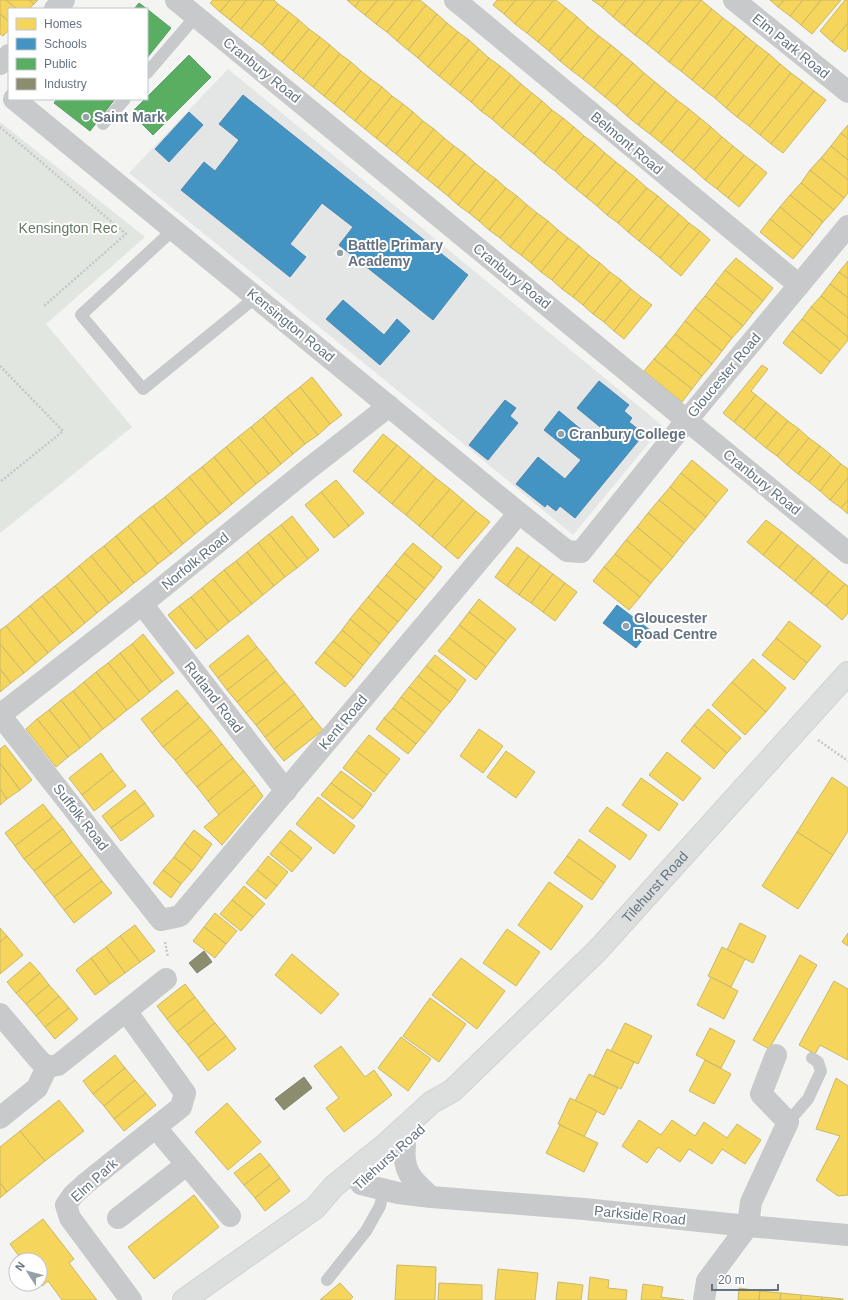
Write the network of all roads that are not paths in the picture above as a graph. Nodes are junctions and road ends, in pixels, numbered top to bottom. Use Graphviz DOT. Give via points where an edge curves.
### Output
graph roads {
  1 [pos="64,0"];
  2 [pos="176,0"];
  3 [pos="454,0"];
  4 [pos="734,0"];
  5 [pos="56,8"];
  6 [pos="196,16"];
  7 [pos="8,56"];
  8 [pos="0,64"];
  9 [pos="148,72"];
  10 [pos="0,87"];
  11 [pos="848,92"];
  12 [pos="8,94"];
  13 [pos="15,100"];
  14 [pos="124,100"];
  15 [pos="103,124"];
  16 [pos="848,226"];
  17 [pos="173,230"];
  18 [pos="799,285"];
  19 [pos="256,296"];
  20 [pos="389,406"];
  21 [pos="687,420"];
  22 [pos="519,513"];
  23 [pos="567,551"];
  24 [pos="848,552"];
  25 [pos="142,604"];
  26 [pos="848,673"];
  27 [pos="0,715"];
  28 [pos="286,790"];
  29 [pos="161,920"];
  30 [pos="166,979"];
  31 [pos="126,1011"];
  32 [pos="0,1014"];
  33 [pos="776,1055"];
  34 [pos="812,1058"];
  35 [pos="47,1067"];
  36 [pos="452,1091"];
  37 [pos="0,1118"];
  38 [pos="788,1122"];
  39 [pos="156,1128"];
  40 [pos="405,1145"];
  41 [pos="186,1164"];
  42 [pos="361,1184"];
  43 [pos="384,1189"];
  44 [pos="431,1197"];
  45 [pos="315,1208"];
  46 [pos="230,1216"];
  47 [pos="118,1218"];
  48 [pos="748,1226"];
  49 [pos="848,1235"];
  50 [pos="327,1280"];
  51 [pos="131,1300"];
  52 [pos="184,1300"];
  53 [pos="704,1300"];
  1 -- 5 [label="street"];
  2 -- 6 [label="street, Cranbury Road"];
  3 -- 18 [label="street, Belmont Road"];
  4 -- 11 [label="street, Elm Park Road"];
  6 -- 9 [label="lane"];
  6 -- 21 [label="street, Cranbury Road"];
  7 -- 8 [label="street"];
  10 -- 12 [label="street"];
  13 -- 17 [label="street, Kensington Road"];
  14 -- 15 [label="lane"];
  16 -- 18 [label="street, Gloucester Road"];
  17 -- 19 [label="street, Kensington Road"];
  17 -- 19 [label="lane" via="81,315 143,389"];
  18 -- 21 [label="street, Gloucester Road"];
  19 -- 20 [label="street, Kensington Road"];
  20 -- 22 [label="street, Kensington Road"];
  20 -- 25 [label="street, Norfolk Road"];
  21 -- 23 [label="street, Gloucester Road" via="581,552"];
  21 -- 24 [label="street, Cranbury Road"];
  22 -- 23 [label="street, Kensington Road"];
  22 -- 28 [label="street, Kent Road"];
  25 -- 27 [label="street, Norfolk Road"];
  25 -- 28 [label="street, Rutland Road"];
  26 -- 36 [label="street, Tilehurst Road" via="597,951"];
  27 -- 29 [label="street, Suffolk Road"];
  28 -- 29 [label="street, Kent Road" via="180,916"];
  30 -- 31 [label="street"];
  31 -- 35 [label="street" via="58,1065"];
  31 -- 39 [label="street, Elm Park" via="185,1093 181,1107"];
  32 -- 35 [label="street"];
  33 -- 38 [label="street" via="761,1094"];
  34 -- 38 [label="lane" via="818,1062 821,1072 808,1099"];
  35 -- 37 [label="street" via="37,1088"];
  36 -- 40 [label="street, Tilehurst Road" via="439,1112"];
  36 -- 45 [label="street, Tilehurst Road" via="432,1102 334,1186"];
  38 -- 48 [label="street" via="751,1202"];
  39 -- 41 [label="street"];
  39 -- 51 [label="street, Elm Park" via="86,1184 66,1205 70,1218"];
  40 -- 42 [label="street, Tilehurst Road"];
  40 -- 44 [label="street" via="404,1157 408,1172 416,1184"];
  41 -- 46 [label="street"];
  41 -- 47 [label="street"];
  42 -- 43 [label="street, Parkside Road"];
  42 -- 45 [label="street, Tilehurst Road" via="341,1199"];
  43 -- 44 [label="street, Parkside Road"];
  43 -- 50 [label="lane" via="380,1206 366,1232"];
  44 -- 48 [label="street, Parkside Road"];
  45 -- 52 [label="street, Tilehurst Road"];
  48 -- 49 [label="street, Parkside Road"];
  48 -- 53 [label="street" via="707,1282"];
}
